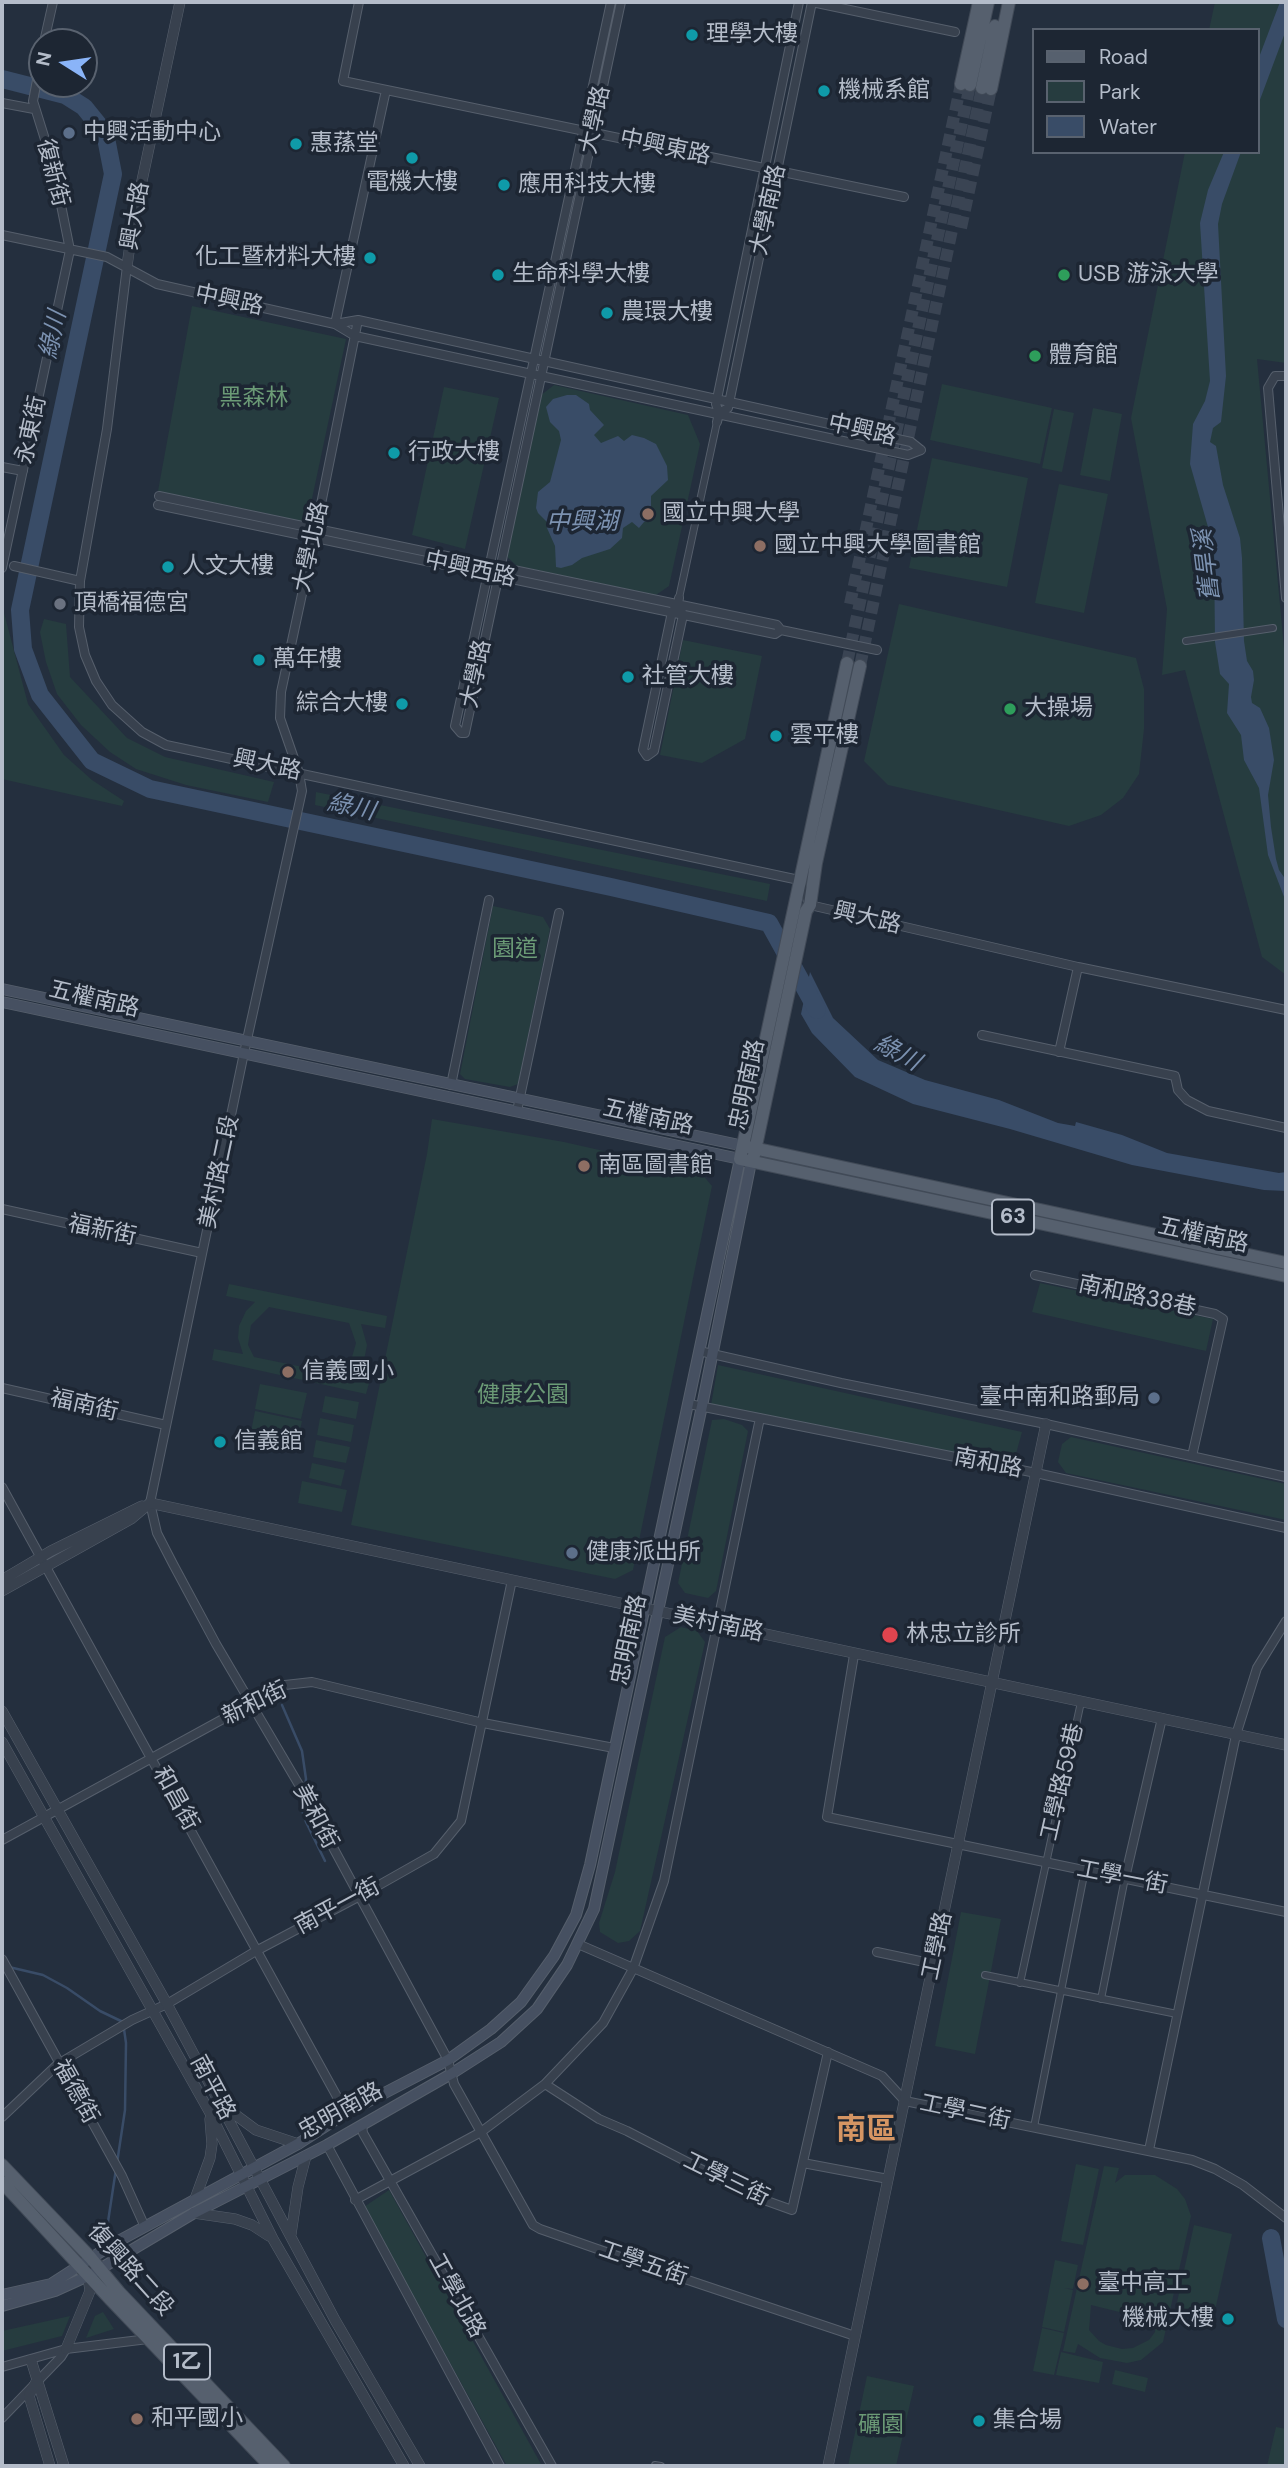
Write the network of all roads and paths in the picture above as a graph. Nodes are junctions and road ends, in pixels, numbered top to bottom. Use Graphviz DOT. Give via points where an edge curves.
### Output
graph roads {
  1 [pos="53,2"];
  2 [pos="180,2"];
  3 [pos="359,2"];
  4 [pos="611,2"];
  5 [pos="621,2"];
  6 [pos="799,2"];
  7 [pos="812,2"];
  8 [pos="979,2"];
  9 [pos="988,2"];
  10 [pos="1001,2"];
  11 [pos="1009,2"];
  12 [pos="47,28"];
  13 [pos="955,32"];
  14 [pos="976,87"];
  15 [pos="386,90"];
  16 [pos="33,98"];
  17 [pos="2,103"];
  18 [pos="34,109"];
  19 [pos="583,131"];
  20 [pos="593,133"];
  21 [pos="765,168"];
  22 [pos="777,171"];
  23 [pos="904,197"];
  24 [pos="2,235"];
  25 [pos="70,250"];
  26 [pos="127,266"];
  27 [pos="358,320"];
  28 [pos="335,324"];
  29 [pos="355,336"];
  30 [pos="534,359"];
  31 [pos="544,361"];
  32 [pos="531,373"];
  33 [pos="541,375"];
  34 [pos="1282,375"];
  35 [pos="717,398"];
  36 [pos="729,401"];
  37 [pos="718,417"];
  38 [pos="2,467"];
  39 [pos="23,471"];
  40 [pos="159,501"];
  41 [pos="315,533"];
  42 [pos="15,566"];
  43 [pos="2,568"];
  44 [pos="489,569"];
  45 [pos="499,572"];
  46 [pos="80,580"];
  47 [pos="1286,598"];
  48 [pos="679,601"];
  49 [pos="672,612"];
  50 [pos="683,615"];
  51 [pos="1273,628"];
  52 [pos="781,630"];
  53 [pos="1186,641"];
  54 [pos="877,650"];
  55 [pos="842,662"];
  56 [pos="864,666"];
  57 [pos="299,773"];
  58 [pos="799,880"];
  59 [pos="489,900"];
  60 [pos="804,908"];
  61 [pos="559,913"];
  62 [pos="1078,968"];
  63 [pos="2,989"];
  64 [pos="2,1002"];
  65 [pos="1286,1010"];
  66 [pos="982,1035"];
  67 [pos="248,1040"];
  68 [pos="1059,1052"];
  69 [pos="244,1053"];
  70 [pos="451,1085"];
  71 [pos="519,1099"];
  72 [pos="517,1111"];
  73 [pos="1286,1128"];
  74 [pos="750,1147"];
  75 [pos="746,1161"];
  76 [pos="2,1209"];
  77 [pos="202,1253"];
  78 [pos="1286,1264"];
  79 [pos="1035,1275"];
  80 [pos="1286,1276"];
  81 [pos="699,1351"];
  82 [pos="712,1354"];
  83 [pos="2,1388"];
  84 [pos="689,1404"];
  85 [pos="702,1406"];
  86 [pos="760,1418"];
  87 [pos="1046,1424"];
  88 [pos="166,1425"];
  89 [pos="1192,1456"];
  90 [pos="1036,1473"];
  91 [pos="1286,1478"];
  92 [pos="2,1487"];
  93 [pos="149,1503"];
  94 [pos="1286,1528"];
  95 [pos="43,1562"];
  96 [pos="2,1580"];
  97 [pos="512,1580"];
  98 [pos="2,1591"];
  99 [pos="645,1609"];
  100 [pos="657,1612"];
  101 [pos="1286,1620"];
  102 [pos="718,1625"];
  103 [pos="854,1654"];
  104 [pos="991,1683"];
  105 [pos="1081,1702"];
  106 [pos="251,1703"];
  107 [pos="2,1711"];
  108 [pos="1163,1718"];
  109 [pos="483,1723"];
  110 [pos="1236,1735"];
  111 [pos="2,1742"];
  112 [pos="1286,1745"];
  113 [pos="614,1748"];
  114 [pos="152,1758"];
  115 [pos="56,1811"];
  116 [pos="43,1817"];
  117 [pos="2,1840"];
  118 [pos="958,1845"];
  119 [pos="1044,1862"];
  120 [pos="1085,1870"];
  121 [pos="1125,1878"];
  122 [pos="1203,1894"];
  123 [pos="358,1897"];
  124 [pos="1286,1912"];
  125 [pos="578,1944"];
  126 [pos="256,1951"];
  127 [pos="877,1952"];
  128 [pos="2,1959"];
  129 [pos="934,1964"];
  130 [pos="633,1969"];
  131 [pos="985,1975"];
  132 [pos="1020,1983"];
  133 [pos="1061,1991"];
  134 [pos="1101,1999"];
  135 [pos="167,2004"];
  136 [pos="152,2011"];
  137 [pos="1177,2014"];
  138 [pos="828,2052"];
  139 [pos="448,2060"];
  140 [pos="58,2064"];
  141 [pos="451,2074"];
  142 [pos="545,2084"];
  143 [pos="905,2101"];
  144 [pos="221,2104"];
  145 [pos="209,2111"];
  146 [pos="346,2113"];
  147 [pos="2,2117"];
  148 [pos="362,2125"];
  149 [pos="1034,2127"];
  150 [pos="481,2132"];
  151 [pos="298,2144"];
  152 [pos="327,2145"];
  153 [pos="1149,2150"];
  154 [pos="306,2156"];
  155 [pos="803,2163"];
  156 [pos="2,2165"];
  157 [pos="253,2167"];
  158 [pos="240,2175"];
  159 [pos="888,2179"];
  160 [pos="260,2180"];
  161 [pos="390,2180"];
  162 [pos="2,2182"];
  163 [pos="246,2188"];
  164 [pos="195,2199"];
  165 [pos="355,2200"];
  166 [pos="194,2213"];
  167 [pos="1286,2218"];
  168 [pos="145,2227"];
  169 [pos="290,2235"];
  170 [pos="272,2239"];
  171 [pos="90,2257"];
  172 [pos="89,2270"];
  173 [pos="2,2295"];
  174 [pos="2,2306"];
  175 [pos="855,2336"];
  176 [pos="148,2339"];
  177 [pos="66,2349"];
  178 [pos="31,2360"];
  179 [pos="2,2367"];
  180 [pos="37,2380"];
  181 [pos="2,2418"];
  182 [pos="50,2466"];
  183 [pos="64,2466"];
  184 [pos="270,2466"];
  185 [pos="284,2466"];
  186 [pos="404,2466"];
  187 [pos="420,2466"];
  188 [pos="500,2466"];
  189 [pos="552,2466"];
  190 [pos="828,2466"];
  1 -- 12 [label="street"];
  2 -- 26 [label="street, 興大路"];
  3 -- 15 [label="street, 中興東路" via="343,81"];
  4 -- 19 [label="street, 大學路"];
  5 -- 20 [label="street, 大學路"];
  6 -- 21 [label="street, 大學南路"];
  7 -- 13 [label="street"];
  7 -- 22 [label="street, 大學南路"];
  8 -- 14 [label="main road"];
  9 -- 14 [label="main road"];
  10 -- 14 [label="main road"];
  11 -- 14 [label="main road"];
  15 -- 19 [label="street, 中興東路"];
  15 -- 28 [label="street"];
  16 -- 18 [label="street, 復新街"];
  17 -- 18 [label="street"];
  18 -- 25 [label="street, 復新街" via="53,165"];
  19 -- 20 [label="street, 中興東路"];
  19 -- 30 [label="street, 大學路"];
  20 -- 21 [label="street, 中興東路"];
  20 -- 31 [label="street, 大學路"];
  21 -- 22 [label="street, 中興東路"];
  21 -- 35 [label="street, 大學南路"];
  22 -- 23 [label="street, 中興東路"];
  22 -- 36 [label="street, 大學南路"];
  24 -- 25 [label="street, 中興路"];
  25 -- 26 [label="street, 中興路"];
  25 -- 39 [label="street, 永東街"];
  26 -- 28 [label="street, 中興路" via="157,285"];
  26 -- 46 [label="street, 興大路" via="107,429"];
  27 -- 28 [label="street, 中興路"];
  27 -- 29 [label="street, 大學北路"];
  27 -- 30 [label="street, 中興路"];
  28 -- 29 [label="street, 中興路"];
  29 -- 32 [label="street, 中興路"];
  29 -- 41 [label="street, 大學北路"];
  30 -- 31 [label="street, 中興路"];
  30 -- 32 [label="street, 大學路"];
  31 -- 33 [label="street, 大學路"];
  31 -- 35 [label="street, 中興路"];
  32 -- 33 [label="street, 中興路"];
  32 -- 44 [label="street, 大學路"];
  33 -- 37 [label="street, 中興路"];
  33 -- 45 [label="street, 大學路"];
  34 -- 47 [label="street" via="1272,379 1268,388"];
  35 -- 36 [label="street, 中興路"];
  35 -- 37 [label="street, 大學南路"];
  36 -- 37 [label="street, 大學南路"];
  36 -- 37 [label="street, 中興路" via="911,442 920,450 908,455"];
  37 -- 48 [label="street, 大學南路"];
  38 -- 39 [label="street"];
  39 -- 43 [label="street, 永東街"];
  40 -- 41 [label="street, 中興西路"];
  41 -- 44 [label="street, 中興西路"];
  41 -- 57 [label="street, 大學北路" via="281,691 280,718"];
  42 -- 46 [label="street"];
  44 -- 45 [label="street, 中興西路"];
  44 -- 45 [label="street, 大學路" via="456,726 461,733 465,733"];
  45 -- 48 [label="street, 中興西路"];
  45 -- 49 [label="street, 中興西路"];
  46 -- 57 [label="street, 興大路" via="79,627 85,655 104,694 131,724 166,745"];
  48 -- 49 [label="street, 大學南路"];
  48 -- 50 [label="street"];
  48 -- 52 [label="street, 中興西路" via="777,625"];
  49 -- 50 [label="street, 中興西路"];
  49 -- 50 [label="street, 大學南路" via="643,750 647,756 654,751"];
  50 -- 52 [label="street, 中興西路" via="775,634"];
  51 -- 53 [label="street"];
  52 -- 54 [label="street, 中興西路"];
  55 -- 58 [label="main road, 忠明南路" via="801,844"];
  56 -- 60 [label="main road, 忠明南路"];
  57 -- 58 [label="street, 興大路"];
  57 -- 67 [label="street, 美村路二段" via="302,792"];
  58 -- 60 [label="main road, 忠明南路"];
  59 -- 70 [label="street"];
  60 -- 62 [label="street, 興大路"];
  60 -- 74 [label="main road, 忠明南路" via="787,1000"];
  60 -- 74 [label="main road, 忠明南路" via="784,960"];
  61 -- 71 [label="street"];
  62 -- 65 [label="street, 興大路"];
  62 -- 68 [label="street"];
  63 -- 67 [label="main road, 五權南路"];
  64 -- 69 [label="main road, 五權南路"];
  66 -- 68 [label="street"];
  67 -- 69 [label="street, 美村路二段"];
  67 -- 70 [label="main road, 五權南路"];
  68 -- 73 [label="street" via="1175,1076 1178,1090 1187,1100 1208,1111"];
  69 -- 72 [label="main road, 五權南路"];
  69 -- 77 [label="street, 美村路二段"];
  70 -- 71 [label="main road, 五權南路"];
  71 -- 72 [label="street"];
  71 -- 74 [label="main road, 五權南路"];
  72 -- 75 [label="main road, 五權南路"];
  74 -- 75 [label="main road, 忠明南路"];
  74 -- 78 [label="main road, 五權南路 / 63"];
  75 -- 80 [label="main road, 五權南路 / 63"];
  75 -- 81 [label="main road, 忠明南路"];
  75 -- 82 [label="main road, 忠明南路"];
  76 -- 77 [label="street, 福新街"];
  77 -- 88 [label="street, 美村路二段"];
  79 -- 89 [label="street, 南和路38巷" via="1223,1319"];
  81 -- 82 [label="street"];
  81 -- 84 [label="main road, 忠明南路"];
  82 -- 85 [label="main road, 忠明南路"];
  82 -- 87 [label="street"];
  83 -- 88 [label="street, 福南街"];
  84 -- 85 [label="street, 南和路"];
  84 -- 99 [label="main road, 忠明南路"];
  85 -- 86 [label="street, 南和路"];
  85 -- 100 [label="main road, 忠明南路"];
  86 -- 90 [label="street, 南和路"];
  86 -- 102 [label="street"];
  87 -- 89 [label="street"];
  87 -- 90 [label="street, 工學路"];
  88 -- 93 [label="street, 美村路二段"];
  89 -- 91 [label="street"];
  90 -- 94 [label="street, 南和路"];
  90 -- 104 [label="street, 工學路"];
  92 -- 95 [label="street, 和昌街"];
  93 -- 95 [label="street"];
  93 -- 97 [label="street, 美村南路"];
  93 -- 106 [label="street, 美和街" via="157,1533"];
  95 -- 96 [label="street"];
  95 -- 98 [label="street"];
  95 -- 114 [label="street, 和昌街"];
  97 -- 99 [label="street, 美村南路"];
  97 -- 109 [label="street, 南平一街"];
  99 -- 100 [label="street, 美村南路"];
  99 -- 113 [label="main road, 忠明南路"];
  100 -- 102 [label="street, 美村南路"];
  100 -- 125 [label="main road, 忠明南路" via="594,1909"];
  101 -- 110 [label="street" via="1257,1668"];
  102 -- 103 [label="street, 美村南路"];
  102 -- 130 [label="street" via="664,1881"];
  103 -- 104 [label="street, 美村南路"];
  103 -- 118 [label="street, 工學一街" via="827,1817"];
  104 -- 105 [label="street, 美村南路"];
  104 -- 118 [label="street, 工學路"];
  105 -- 108 [label="street, 美村南路"];
  105 -- 119 [label="street, 工學路59巷"];
  106 -- 109 [label="street, 新和街" via="285,1685 312,1682"];
  106 -- 114 [label="street, 新和街"];
  106 -- 123 [label="street, 美和街"];
  107 -- 115 [label="street, 南平路"];
  108 -- 110 [label="street, 美村南路"];
  108 -- 121 [label="street"];
  109 -- 113 [label="street, 新和街"];
  109 -- 123 [label="street, 南平一街" via="460,1821 434,1854"];
  110 -- 112 [label="street, 美村南路"];
  110 -- 122 [label="street"];
  111 -- 116 [label="street, 南平路"];
  113 -- 139 [label="main road, 忠明南路" via="590,1865 571,1927 521,2002"];
  114 -- 115 [label="street, 新和街"];
  114 -- 126 [label="street, 和昌街"];
  115 -- 116 [label="street, 新和街"];
  115 -- 135 [label="street, 南平路"];
  116 -- 117 [label="street, 新和街"];
  116 -- 136 [label="street, 南平路"];
  118 -- 119 [label="street, 工學一街"];
  118 -- 129 [label="street, 工學路"];
  119 -- 120 [label="street, 工學一街"];
  119 -- 132 [label="street, 工學路59巷"];
  120 -- 121 [label="street, 工學一街"];
  120 -- 133 [label="street"];
  121 -- 122 [label="street, 工學一街"];
  121 -- 134 [label="street"];
  122 -- 124 [label="street, 工學一街"];
  122 -- 137 [label="street"];
  123 -- 126 [label="street, 南平一街"];
  123 -- 139 [label="street, 美和街"];
  125 -- 130 [label="street, 工學二街"];
  125 -- 141 [label="main road, 忠明南路" via="537,2010 501,2042"];
  126 -- 135 [label="street, 南平一街"];
  126 -- 146 [label="street, 和昌街"];
  127 -- 129 [label="street"];
  128 -- 140 [label="street, 福德街"];
  129 -- 143 [label="street, 工學路"];
  130 -- 138 [label="street, 工學二街"];
  130 -- 142 [label="street" via="603,2023"];
  131 -- 132 [label="street"];
  132 -- 133 [label="street"];
  133 -- 134 [label="street"];
  133 -- 149 [label="street"];
  134 -- 137 [label="street"];
  135 -- 136 [label="street, 南平一街"];
  135 -- 144 [label="street, 南平路"];
  136 -- 140 [label="street, 南平一街"];
  136 -- 145 [label="street, 南平路"];
  137 -- 153 [label="street"];
  138 -- 143 [label="street, 工學二街" via="882,2076"];
  138 -- 155 [label="street"];
  139 -- 141 [label="street, 美和街"];
  139 -- 146 [label="main road, 忠明南路"];
  140 -- 147 [label="street, 南平一街"];
  140 -- 168 [label="street, 福德街" via="122,2176"];
  141 -- 148 [label="main road, 忠明南路"];
  141 -- 150 [label="street, 美和街"];
  142 -- 150 [label="street"];
  142 -- 155 [label="street, 工學三街" via="599,2119 753,2196 792,2210"];
  143 -- 149 [label="street, 工學二街"];
  143 -- 159 [label="street, 工學路"];
  144 -- 151 [label="street" via="256,2130"];
  144 -- 157 [label="street, 南平路"];
  145 -- 158 [label="street, 南平路"];
  145 -- 164 [label="street" via="210,2158"];
  146 -- 151 [label="main road, 忠明南路"];
  148 -- 152 [label="main road, 忠明南路"];
  148 -- 161 [label="street, 工學北路"];
  149 -- 153 [label="street, 工學二街"];
  150 -- 161 [label="street"];
  150 -- 175 [label="street, 工學五街" via="533,2225 540,2229"];
  151 -- 157 [label="main road, 忠明南路"];
  152 -- 154 [label="main road, 忠明南路"];
  152 -- 165 [label="street, 工學北路"];
  153 -- 167 [label="street, 工學二街" via="1215,2169"];
  154 -- 160 [label="main road, 忠明南路"];
  154 -- 169 [label="street"];
  155 -- 159 [label="street"];
  156 -- 171 [label="main road, 復興路二段 / 1乙"];
  157 -- 158 [label="main road, 忠明南路"];
  157 -- 160 [label="street, 南平路"];
  158 -- 163 [label="street, 南平路"];
  158 -- 164 [label="main road, 忠明南路"];
  159 -- 175 [label="street, 工學路"];
  160 -- 163 [label="main road, 忠明南路"];
  160 -- 169 [label="street, 南平路"];
  161 -- 165 [label="street"];
  161 -- 189 [label="street, 工學北路"];
  162 -- 172 [label="main road, 復興路二段 / 1乙"];
  163 -- 166 [label="main road, 忠明南路"];
  163 -- 170 [label="street, 南平路"];
  164 -- 168 [label="main road, 忠明南路"];
  165 -- 188 [label="street, 工學北路"];
  166 -- 170 [label="street" via="235,2219"];
  166 -- 172 [label="main road, 忠明南路"];
  168 -- 171 [label="main road, 忠明南路"];
  169 -- 187 [label="street, 南平路"];
  170 -- 186 [label="street, 南平路"];
  171 -- 172 [label="main road, 復興路二段 / 1乙"];
  172 -- 173 [label="main road, 忠明南路"];
  172 -- 174 [label="main road, 忠明南路" via="55,2291"];
  172 -- 176 [label="main road, 復興路二段 / 1乙"];
  172 -- 177 [label="street" via="90,2291"];
  172 -- 185 [label="main road, 復興路二段 / 1乙" via="119,2292"];
  175 -- 190 [label="street, 工學路"];
  176 -- 177 [label="street"];
  176 -- 184 [label="main road, 復興路二段 / 1乙"];
  177 -- 178 [label="street"];
  177 -- 180 [label="street"];
  178 -- 179 [label="street"];
  178 -- 180 [label="street"];
  180 -- 181 [label="street"];
  180 -- 182 [label="street" via="29,2396"];
  180 -- 183 [label="street"];
}
